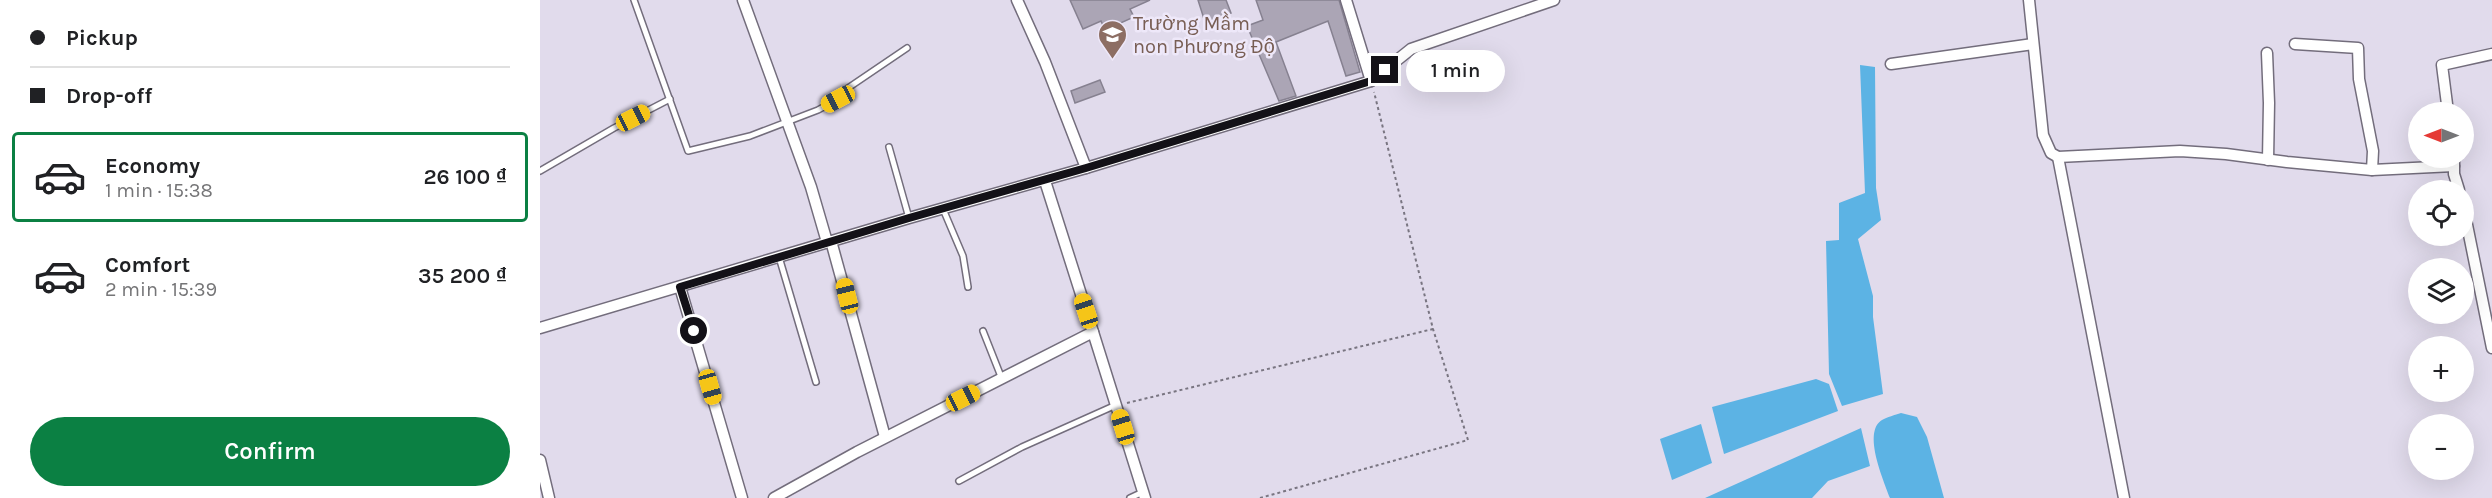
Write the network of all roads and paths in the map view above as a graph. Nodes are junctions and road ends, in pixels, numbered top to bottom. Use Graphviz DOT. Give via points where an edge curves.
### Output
graph roads {
  1 [pos="634,0"];
  2 [pos="743,0"];
  3 [pos="1017,0"];
  4 [pos="1346,0"];
  5 [pos="1551,0"];
  6 [pos="2028,0"];
  7 [pos="2033,44"];
  8 [pos="2295,44"];
  9 [pos="907,48"];
  10 [pos="2267,53"];
  11 [pos="2492,54"];
  12 [pos="1891,64"];
  13 [pos="1371,81"];
  14 [pos="670,99"];
  15 [pos="2447,102"];
  16 [pos="789,121"];
  17 [pos="889,147"];
  18 [pos="2058,157"];
  19 [pos="2268,160"];
  20 [pos="2408,166"];
  21 [pos="1086,168"];
  22 [pos="2372,170"];
  23 [pos="540,171"];
  24 [pos="1045,181"];
  25 [pos="943,209"];
  26 [pos="909,218"];
  27 [pos="829,242"];
  28 [pos="2471,246"];
  29 [pos="779,257"];
  30 [pos="680,287"];
  31 [pos="968,287"];
  32 [pos="540,328"];
  33 [pos="1433,329"];
  34 [pos="983,331"];
  35 [pos="1093,332"];
  36 [pos="2492,348"];
  37 [pos="1002,379"];
  38 [pos="816,382"];
  39 [pos="1116,405"];
  40 [pos="885,437"];
  41 [pos="540,460"];
  42 [pos="959,481"];
  43 [pos="1144,495"];
  44 [pos="549,498"];
  45 [pos="742,498"];
  46 [pos="774,498"];
  47 [pos="1130,498"];
  48 [pos="1260,498"];
  49 [pos="2124,498"];
  1 -- 14 [label="lane"];
  2 -- 16 [label="street"];
  3 -- 21 [label="street"];
  4 -- 13 [label="street"];
  5 -- 13 [label="street" via="1411,49"];
  6 -- 7 [label="street"];
  7 -- 12 [label="street"];
  7 -- 18 [label="street" via="2043,135 2051,153"];
  8 -- 22 [label="street" via="2358,48 2359,79 2373,151"];
  9 -- 16 [label="lane" via="838,99"];
  10 -- 19 [label="street"];
  11 -- 15 [label="street" via="2442,65"];
  13 -- 21 [label="street"];
  13 -- 33 [label="path"];
  14 -- 16 [label="lane" via="688,151 750,136"];
  14 -- 23 [label="lane"];
  16 -- 27 [label="street"];
  17 -- 26 [label="lane"];
  18 -- 19 [label="street" via="2180,151"];
  18 -- 49 [label="street"];
  19 -- 22 [label="street"];
  20 -- 22 [label="street"];
  21 -- 24 [label="street"];
  24 -- 25 [label="street"];
  24 -- 35 [label="street"];
  25 -- 26 [label="street"];
  25 -- 31 [label="lane" via="963,256"];
  26 -- 27 [label="street"];
  27 -- 29 [label="street"];
  27 -- 40 [label="street"];
  28 -- 36 [label="street"];
  29 -- 30 [label="street"];
  29 -- 38 [label="lane"];
  30 -- 32 [label="street"];
  30 -- 45 [label="street"];
  33 -- 39 [label="path"];
  33 -- 48 [label="path" via="1468,440"];
  34 -- 37 [label="lane"];
  35 -- 37 [label="street"];
  35 -- 39 [label="street"];
  37 -- 40 [label="street"];
  39 -- 42 [label="lane" via="1022,447"];
  39 -- 43 [label="street"];
  40 -- 46 [label="street"];
  41 -- 44 [label="street"];
  43 -- 47 [label="lane"];
}
